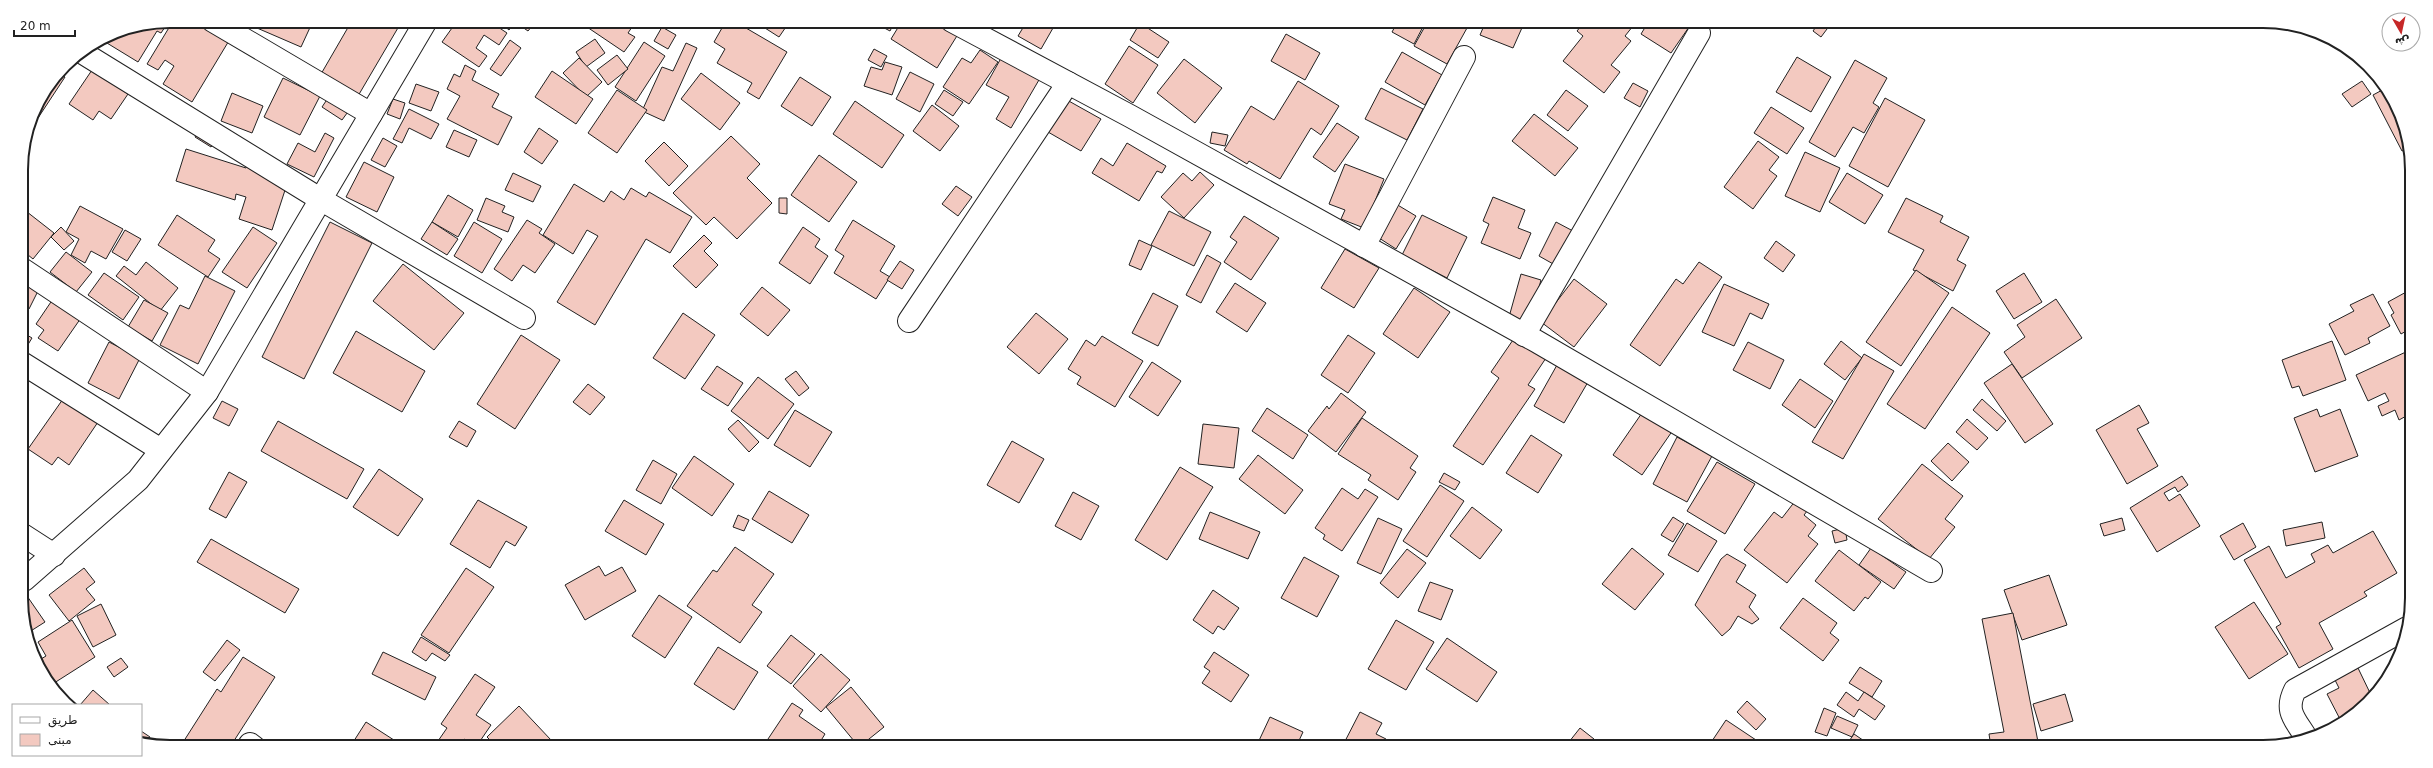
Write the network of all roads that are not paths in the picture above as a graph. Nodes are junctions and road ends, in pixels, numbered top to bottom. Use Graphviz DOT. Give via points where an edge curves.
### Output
graph roads {
  1 [pos="225,28"];
  2 [pos="422,28"];
  3 [pos="965,28"];
  4 [pos="1699,33"];
  5 [pos="87,55"];
  6 [pos="1464,57"];
  7 [pos="1068,83"];
  8 [pos="371,114"];
  9 [pos="320,199"];
  10 [pos="1364,246"];
  11 [pos="28,273"];
  12 [pos="524,318"];
  13 [pos="909,321"];
  14 [pos="1524,335"];
  15 [pos="28,367"];
  16 [pos="207,392"];
  17 [pos="161,450"];
  18 [pos="28,539"];
  19 [pos="54,555"];
  20 [pos="1931,571"];
  21 [pos="28,577"];
  22 [pos="2401,632"];
  23 [pos="2304,733"];
  1 -- 8 [label="street"];
  2 -- 8 [label="street"];
  3 -- 7 [label="street"];
  4 -- 14 [label="street"];
  5 -- 9 [label="street"];
  6 -- 10 [label="street"];
  7 -- 10 [label="street"];
  7 -- 13 [label="street"];
  8 -- 9 [label="street"];
  9 -- 12 [label="street"];
  9 -- 16 [label="street"];
  10 -- 14 [label="street"];
  11 -- 16 [label="street"];
  14 -- 20 [label="street"];
  15 -- 17 [label="street"];
  16 -- 17 [label="street"];
  17 -- 19 [label="street" via="138,480"];
  18 -- 19 [label="street"];
  19 -- 21 [label="street"];
  22 -- 23 [label="street" via="2295,690 2290,701 2291,712"];
}
